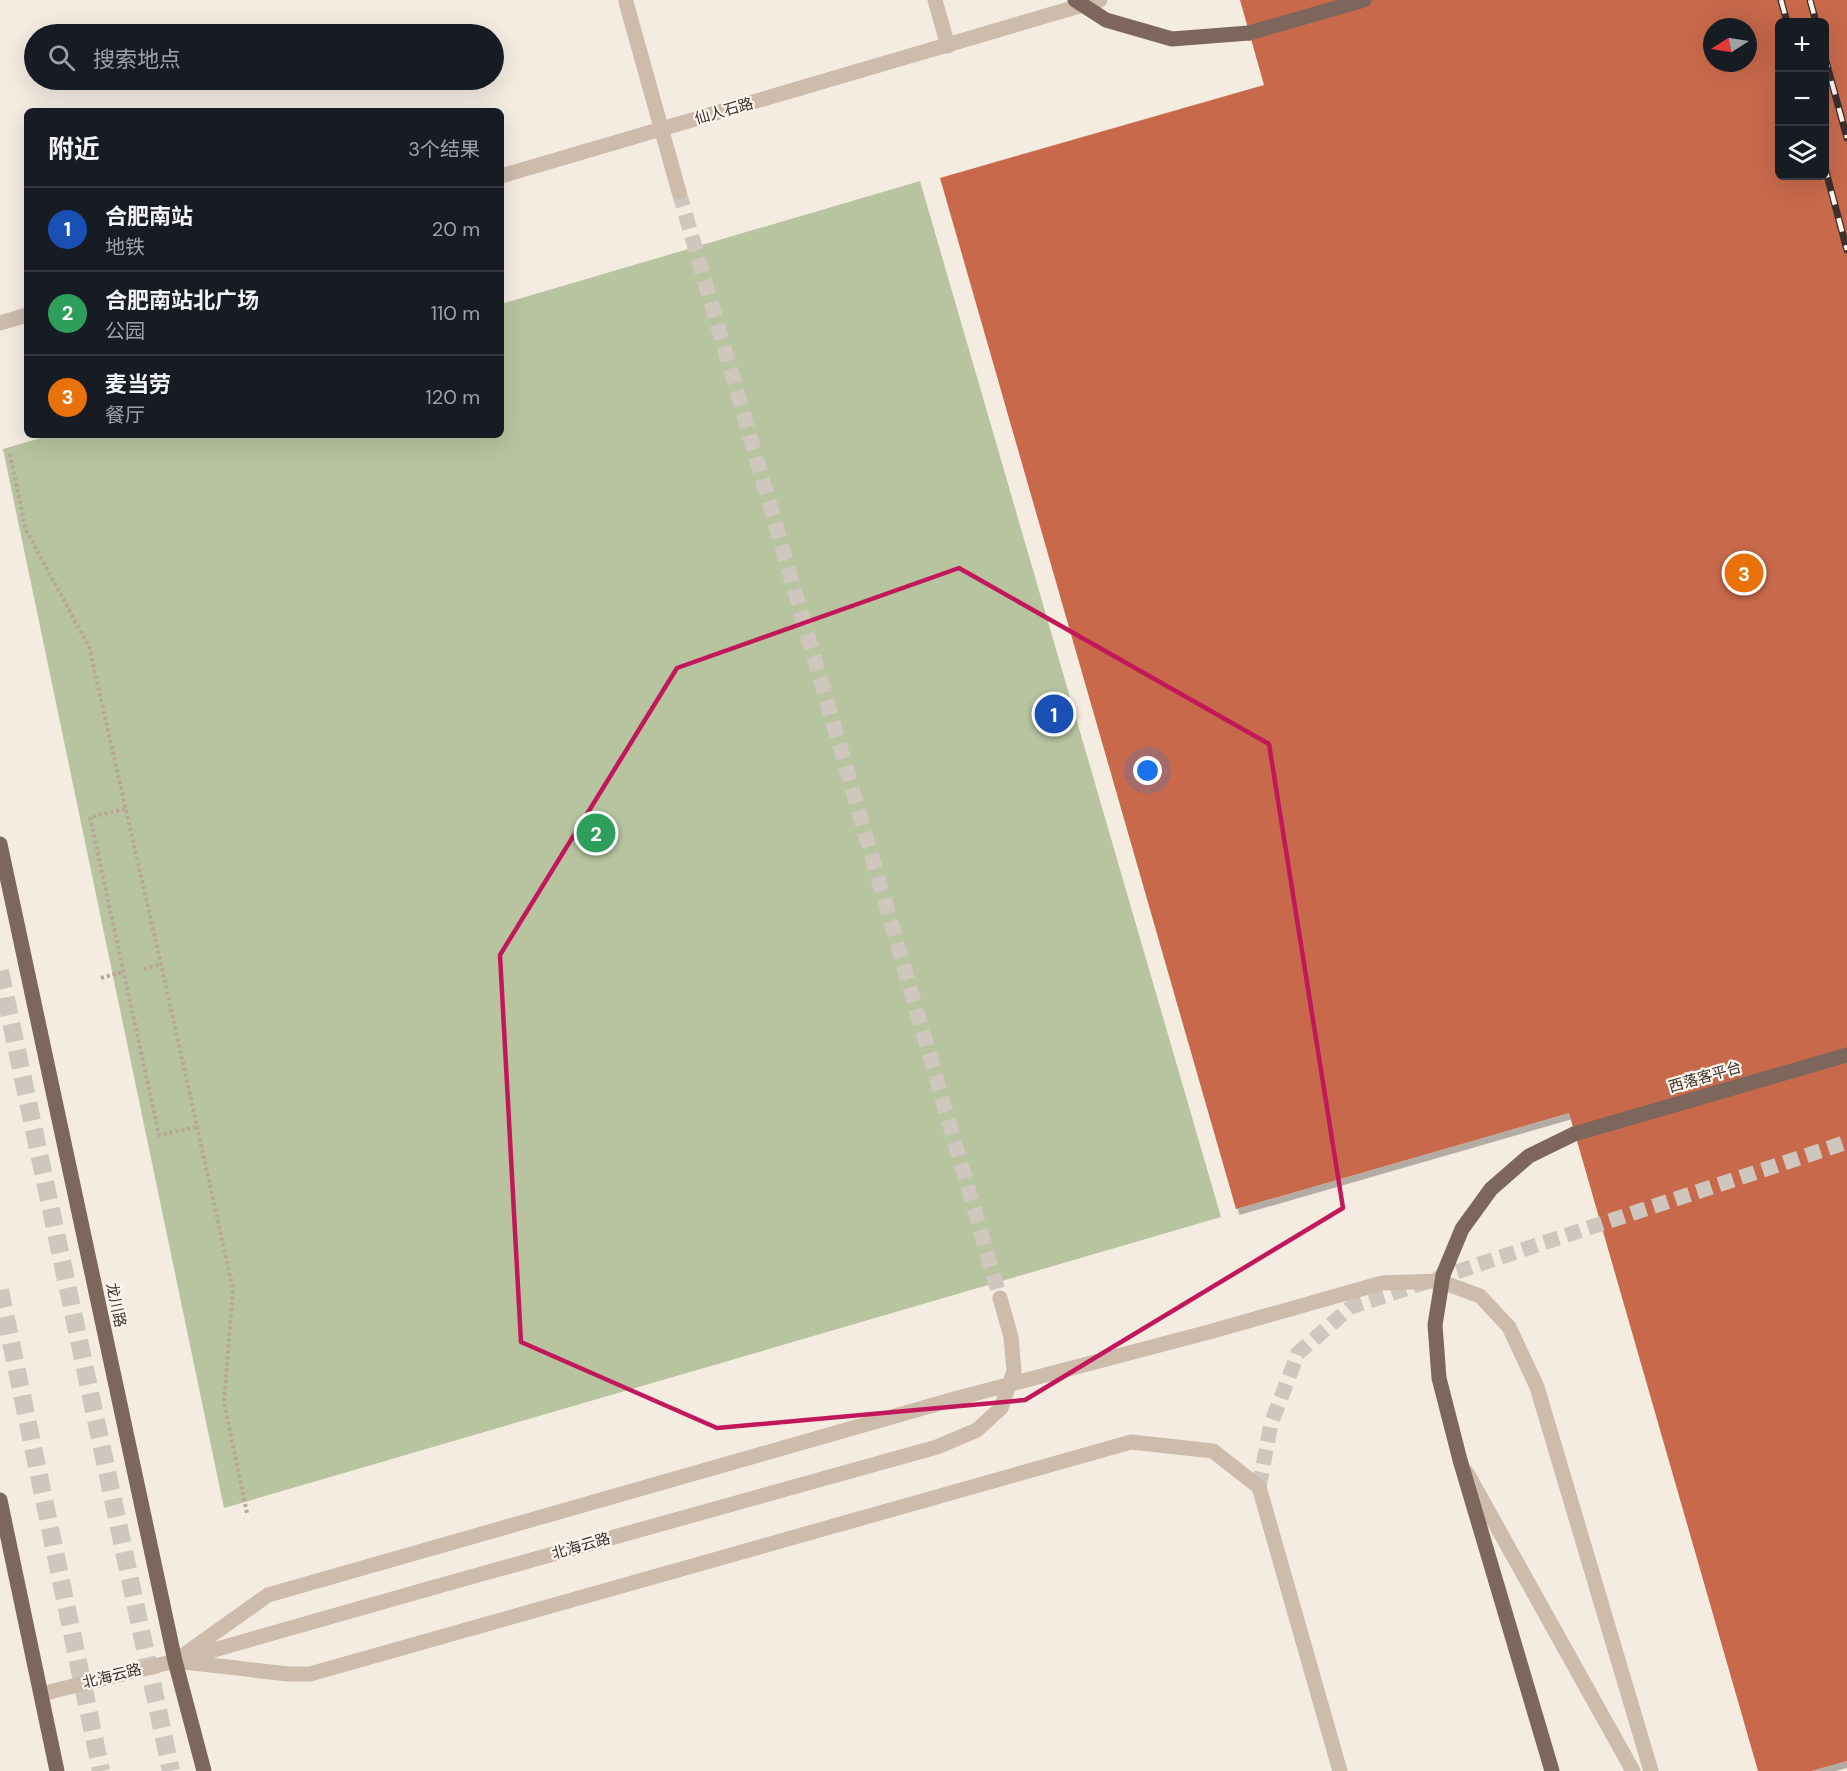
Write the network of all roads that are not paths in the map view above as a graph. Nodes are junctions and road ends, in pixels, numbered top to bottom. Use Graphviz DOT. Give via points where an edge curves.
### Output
graph roads {
  1 [pos="935,0"];
  2 [pos="1075,0"];
  3 [pos="1100,0"];
  4 [pos="1364,0"];
  5 [pos="626,2"];
  6 [pos="948,46"];
  7 [pos="504,175"];
  8 [pos="679,192"];
  9 [pos="24,316"];
  10 [pos="0,323"];
  11 [pos="0,844"];
  12 [pos="1847,1055"];
  13 [pos="1000,1298"];
  14 [pos="1460,1460"];
  15 [pos="0,1500"];
  16 [pos="175,1661"];
  17 [pos="41,1694"];
  18 [pos="57,1771"];
  19 [pos="204,1771"];
  20 [pos="1340,1771"];
  21 [pos="1552,1771"];
  22 [pos="1633,1771"];
  23 [pos="1650,1771"];
  1 -- 6 [label="street"];
  2 -- 4 [label="main road, bridge" via="1106,20 1172,39 1249,33"];
  3 -- 6 [label="street, 仙人石路"];
  5 -- 8 [label="street, bridge"];
  6 -- 7 [label="street, 仙人石路"];
  9 -- 10 [label="street"];
  11 -- 16 [label="main road, 龙川路"];
  12 -- 14 [label="main road, 西落客平台, bridge" via="1574,1134 1530,1156 1491,1189 1462,1229 1443,1275 1435,1325 1439,1378"];
  13 -- 16 [label="street, 北海云路, bridge" via="1011,1337 1014,1371 1000,1408 977,1430 937,1447"];
  14 -- 21 [label="main road, 西落客平台, bridge"];
  14 -- 22 [label="street, bridge"];
  15 -- 17 [label="main road"];
  16 -- 17 [label="street, 北海云路"];
  16 -- 19 [label="main road, 龙川路"];
  16 -- 20 [label="street" via="310,1674 1131,1442 1213,1451 1259,1487"];
  16 -- 23 [label="street" via="268,1595 958,1398 1382,1283 1439,1281 1480,1296 1509,1327 1537,1387"];
  17 -- 18 [label="main road"];
}
